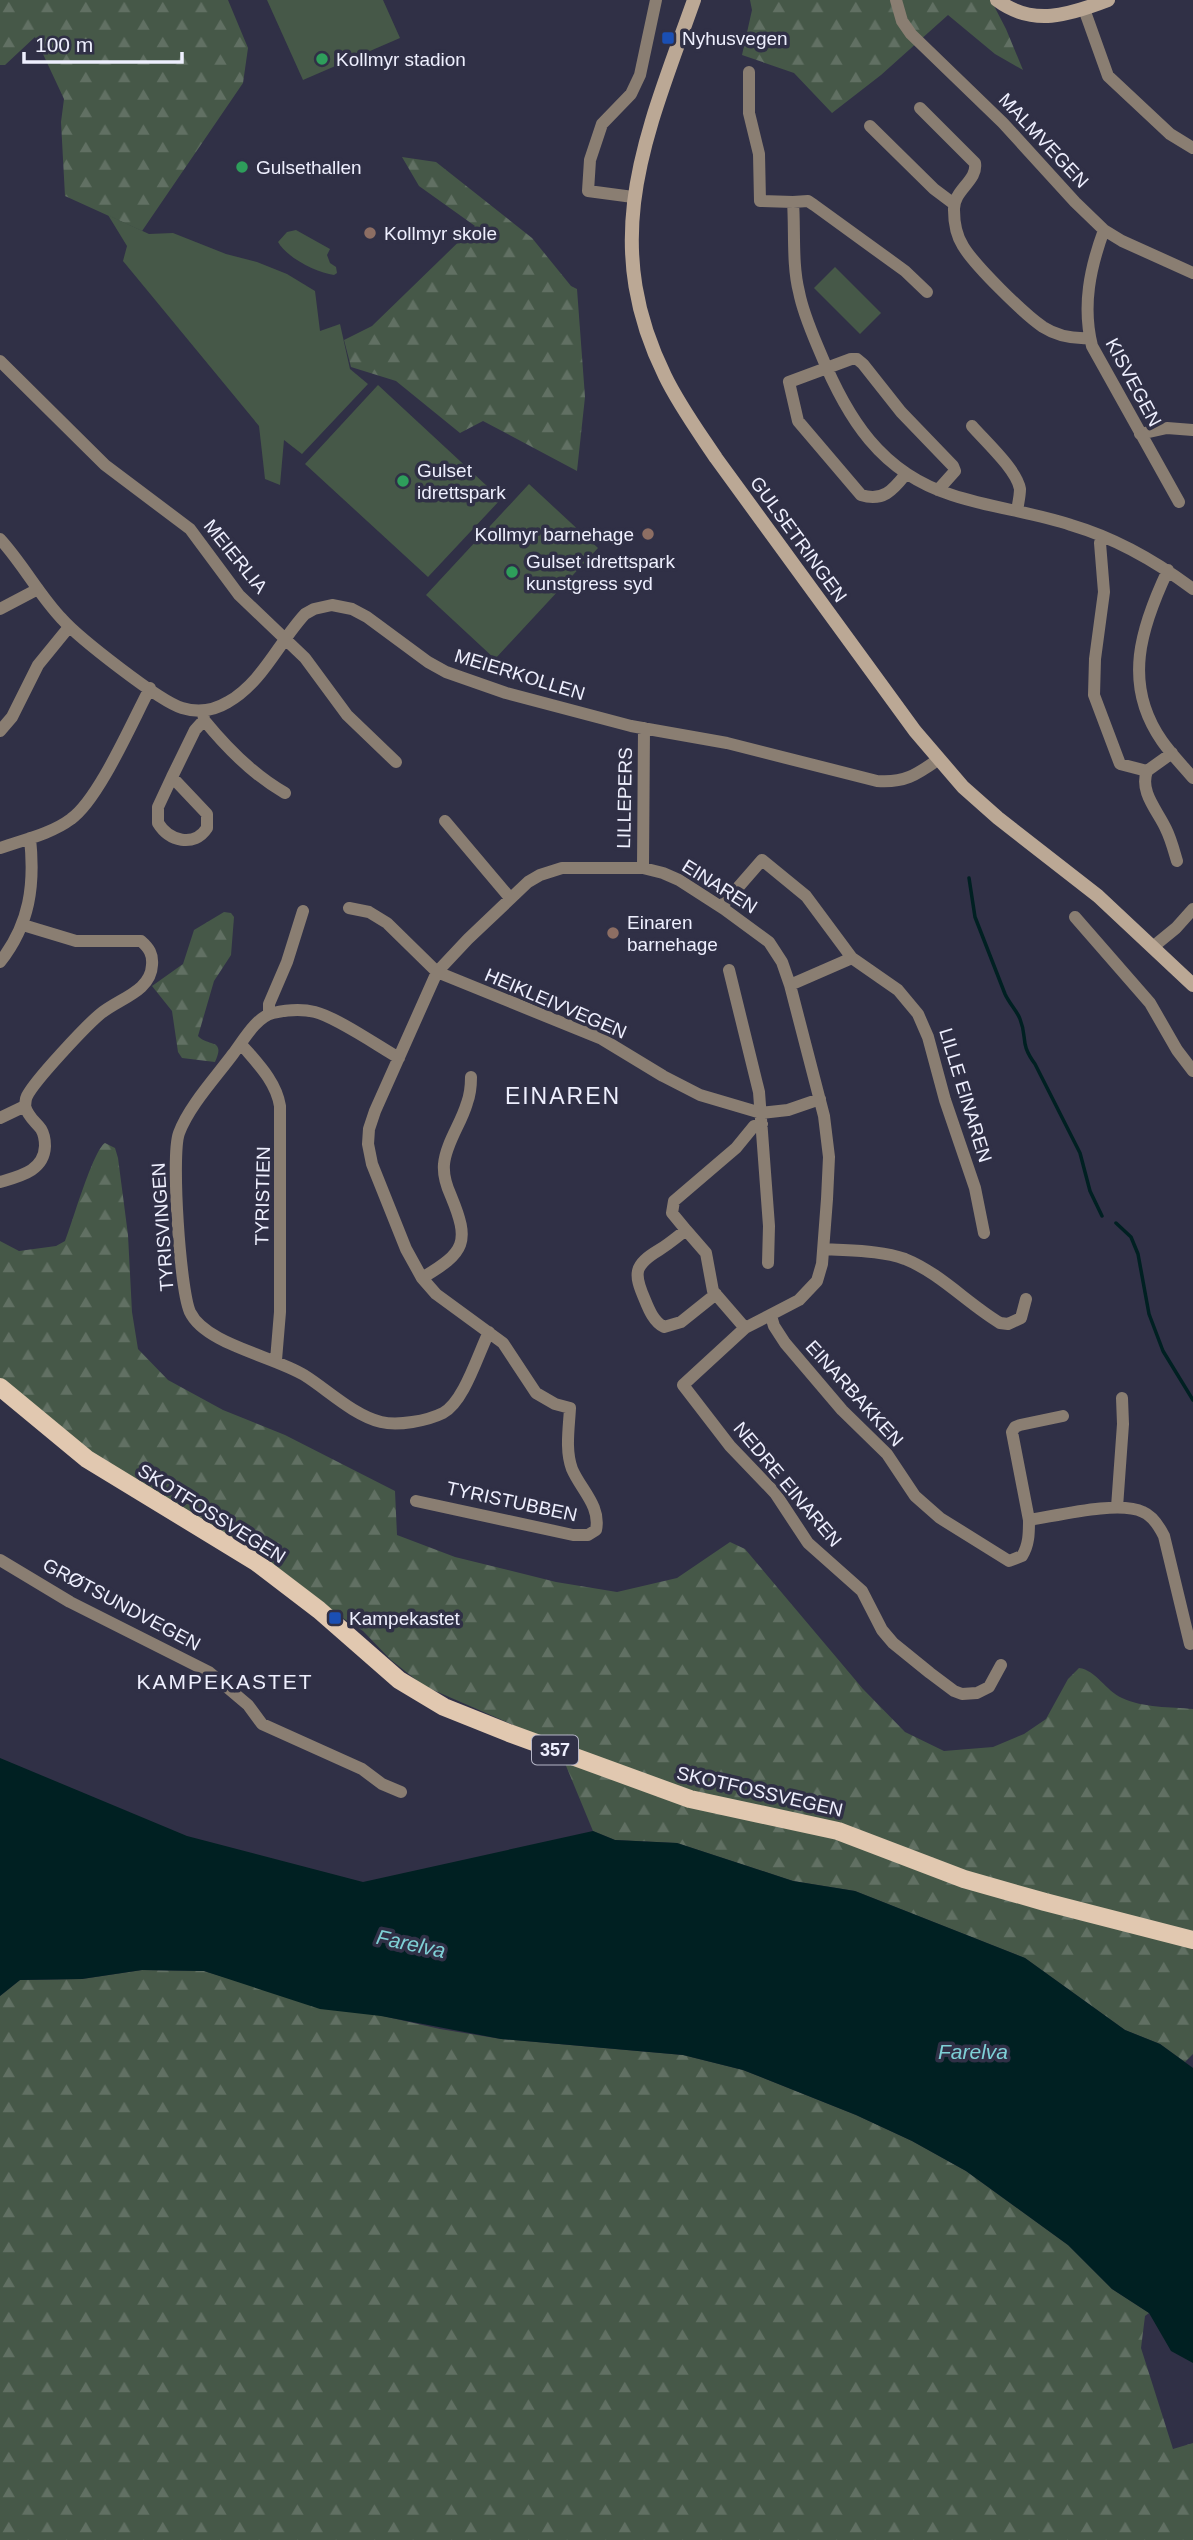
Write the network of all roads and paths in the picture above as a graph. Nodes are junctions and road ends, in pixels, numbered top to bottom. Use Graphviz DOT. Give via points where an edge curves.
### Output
graph roads {
  1 [pos="656,0"];
  2 [pos="694,0"];
  3 [pos="895,0"];
  4 [pos="997,0"];
  5 [pos="1108,0"];
  6 [pos="1084,9"];
  7 [pos="749,72"];
  8 [pos="920,108"];
  9 [pos="870,125"];
  10 [pos="1193,148"];
  11 [pos="633,197"];
  12 [pos="793,202"];
  13 [pos="954,204"];
  14 [pos="1104,230"];
  15 [pos="1193,273"];
  16 [pos="926,292"];
  17 [pos="1090,338"];
  18 [pos="0,361"];
  19 [pos="827,367"];
  20 [pos="972,426"];
  21 [pos="1193,430"];
  22 [pos="1140,434"];
  23 [pos="905,475"];
  24 [pos="938,490"];
  25 [pos="1179,502"];
  26 [pos="1017,511"];
  27 [pos="1102,537"];
  28 [pos="0,539"];
  29 [pos="1168,570"];
  30 [pos="38,589"];
  31 [pos="1193,589"];
  32 [pos="0,609"];
  33 [pos="69,627"];
  34 [pos="284,639"];
  35 [pos="150,688"];
  36 [pos="204,715"];
  37 [pos="644,728"];
  38 [pos="0,731"];
  39 [pos="1172,753"];
  40 [pos="939,760"];
  41 [pos="396,762"];
  42 [pos="1147,771"];
  43 [pos="172,777"];
  44 [pos="1193,778"];
  45 [pos="285,793"];
  46 [pos="445,821"];
  47 [pos="30,838"];
  48 [pos="0,848"];
  49 [pos="1177,861"];
  50 [pos="643,868"];
  51 [pos="510,898"];
  52 [pos="721,907"];
  53 [pos="349,908"];
  54 [pos="1193,909"];
  55 [pos="303,911"];
  56 [pos="1075,917"];
  57 [pos="23,925"];
  58 [pos="1154,946"];
  59 [pos="852,958"];
  60 [pos="0,962"];
  61 [pos="729,970"];
  62 [pos="437,972"];
  63 [pos="790,985"];
  64 [pos="1193,985"];
  65 [pos="269,1014"];
  66 [pos="241,1044"];
  67 [pos="399,1058"];
  68 [pos="1193,1071"];
  69 [pos="471,1077"];
  70 [pos="820,1099"];
  71 [pos="26,1106"];
  72 [pos="0,1118"];
  73 [pos="761,1119"];
  74 [pos="0,1182"];
  75 [pos="686,1230"];
  76 [pos="984,1233"];
  77 [pos="824,1248"];
  78 [pos="768,1263"];
  79 [pos="422,1278"];
  80 [pos="716,1294"];
  81 [pos="1026,1300"];
  82 [pos="771,1316"];
  83 [pos="745,1328"];
  84 [pos="489,1332"];
  85 [pos="276,1360"];
  86 [pos="683,1385"];
  87 [pos="0,1387"];
  88 [pos="1122,1398"];
  89 [pos="1063,1416"];
  90 [pos="416,1501"];
  91 [pos="1117,1507"];
  92 [pos="1029,1520"];
  93 [pos="0,1560"];
  94 [pos="1190,1644"];
  95 [pos="1001,1665"];
  96 [pos="401,1792"];
  97 [pos="1193,1940"];
  1 -- 11 [label="street" via="636,87 602,124 590,160 587,191"];
  2 -- 11 [label="street, GULSETRINGEN" via="644,146"];
  3 -- 14 [label="street, MALMVEGEN" via="911,34 1003,122"];
  4 -- 6 [label="street" via="1015,12 1038,17"];
  5 -- 6 [label="street"];
  6 -- 10 [label="street" via="1108,76 1170,134"];
  7 -- 12 [label="street" via="760,201"];
  8 -- 13 [label="street" via="975,163 974,174"];
  9 -- 13 [label="street"];
  11 -- 40 [label="street, GULSETRINGEN" via="630,240 638,303 676,397"];
  12 -- 16 [label="street" via="814,205 905,271"];
  12 -- 19 [label="street" via="798,291"];
  13 -- 17 [label="street" via="956,231 964,248 1017,304 1057,334"];
  14 -- 15 [label="street, MALMVEGEN"];
  14 -- 17 [label="street, KISVEGEN" via="1088,287"];
  17 -- 22 [label="street, KISVEGEN"];
  18 -- 34 [label="street, MEIERLIA" via="105,465 183,522 239,595"];
  19 -- 23 [label="street" via="861,430"];
  19 -- 23 [label="street" via="789,382 798,421 861,495 888,495"];
  19 -- 24 [label="street" via="850,359 863,364 953,466 955,471"];
  20 -- 26 [label="street" via="1018,482"];
  21 -- 22 [label="street" via="1167,428"];
  22 -- 25 [label="street, KISVEGEN"];
  23 -- 24 [label="street"];
  24 -- 26 [label="street"];
  26 -- 27 [label="street"];
  27 -- 29 [label="street"];
  27 -- 42 [label="street" via="1104,592 1094,695 1119,764"];
  28 -- 30 [label="street"];
  29 -- 31 [label="street"];
  29 -- 39 [label="street" via="1147,620 1139,668 1148,716"];
  30 -- 32 [label="street"];
  30 -- 33 [label="street"];
  33 -- 35 [label="street"];
  33 -- 38 [label="street" via="38,665"];
  34 -- 36 [label="street, MEIERKOLLEN" via="244,690"];
  34 -- 37 [label="street, MEIERKOLLEN" via="305,614 342,606 367,617 407,649 446,671 519,697"];
  34 -- 41 [label="street, MEIERLIA" via="316,671 354,723"];
  35 -- 36 [label="street" via="179,707"];
  35 -- 47 [label="street" via="83,809"];
  36 -- 43 [label="street"];
  36 -- 45 [label="street" via="218,737"];
  37 -- 40 [label="street, MEIERKOLLEN" via="727,743 877,781 908,779"];
  37 -- 50 [label="street, LILLEPERS"];
  39 -- 42 [label="street"];
  39 -- 44 [label="street"];
  40 -- 58 [label="street, GULSETRINGEN" via="981,805 1063,867"];
  42 -- 49 [label="street" via="1149,799"];
  43 -- 43 [label="street" via="158,807 158,822 172,836 196,839 207,828 207,814"];
  46 -- 51 [label="street"];
  47 -- 48 [label="street"];
  47 -- 57 [label="street" via="30,887"];
  50 -- 51 [label="street, EINAREN" via="562,868 540,875"];
  50 -- 52 [label="street, EINAREN" via="679,880"];
  51 -- 62 [label="street, EINAREN"];
  52 -- 59 [label="street, LILLE EINAREN" via="762,860 806,896"];
  52 -- 63 [label="street, EINAREN" via="769,942"];
  53 -- 62 [label="street, HEIKLEIVVEGEN" via="369,912 387,923"];
  54 -- 58 [label="street"];
  55 -- 65 [label="street"];
  56 -- 68 [label="street" via="1150,1003"];
  57 -- 60 [label="street"];
  57 -- 71 [label="street" via="76,941 141,941 151,952 152,963 143,985 92,1021 35,1085"];
  58 -- 64 [label="street, GULSETRINGEN"];
  59 -- 63 [label="street"];
  59 -- 76 [label="street, LILLE EINAREN" via="898,990 924,1026 975,1188"];
  61 -- 73 [label="street" via="759,1092"];
  62 -- 67 [label="street"];
  62 -- 73 [label="street, HEIKLEIVVEGEN" via="602,1039 669,1080"];
  63 -- 70 [label="street, EINAREN"];
  65 -- 66 [label="street, TYRISVINGEN"];
  65 -- 67 [label="street" via="318,1012"];
  66 -- 85 [label="street, TYRISTIEN" via="276,1090 281,1106"];
  66 -- 85 [label="street, TYRISVINGEN" via="189,1114 177,1140 184,1287 191,1313 204,1330"];
  67 -- 79 [label="street" via="371,1121 368,1144 406,1249"];
  69 -- 79 [label="street" via="467,1103 444,1162 447,1187 463,1227 462,1240 447,1260"];
  70 -- 73 [label="street"];
  70 -- 77 [label="street, EINAREN" via="829,1157"];
  71 -- 72 [label="street"];
  71 -- 74 [label="street" via="44,1136 44,1153 28,1173"];
  73 -- 75 [label="street" via="736,1148 674,1201 672,1213"];
  73 -- 78 [label="street"];
  75 -- 80 [label="street" via="706,1253"];
  75 -- 80 [label="street" via="641,1261 638,1279 644,1298 656,1321 669,1327"];
  77 -- 81 [label="street" via="904,1259 1000,1323 1021,1318"];
  77 -- 82 [label="street, EINAREN" via="813,1287"];
  79 -- 84 [label="street" via="451,1306"];
  80 -- 83 [label="street"];
  82 -- 83 [label="street, EINAREN"];
  82 -- 92 [label="street, EINARBAKKEN" via="778,1333 808,1371 887,1454 930,1510 1009,1560 1024,1552"];
  83 -- 86 [label="street, EINAREN"];
  84 -- 85 [label="street, TYRISVINGEN" via="451,1408 427,1419 400,1423 371,1418"];
  84 -- 90 [label="street, TYRISTUBBEN" via="503,1343 536,1393 570,1408 568,1452 597,1525 593,1534 573,1535"];
  86 -- 95 [label="street, NEDRE EINAREN" via="776,1495 808,1543 862,1591 887,1637 954,1691 970,1694 984,1690 993,1683"];
  87 -- 97 [label="main road, SKOTFOSSVEGEN / 357" via="87,1459 256,1562 320,1610 399,1680 444,1707 690,1799 838,1831 964,1879"];
  88 -- 91 [label="street"];
  89 -- 92 [label="street, EINARBAKKEN" via="1020,1425 1012,1432"];
  91 -- 92 [label="street"];
  91 -- 94 [label="street" via="1142,1511 1157,1523"];
  93 -- 96 [label="street, GRØTSUNDVEGEN" via="82,1609 209,1672 248,1705 262,1724 362,1769"];
}
